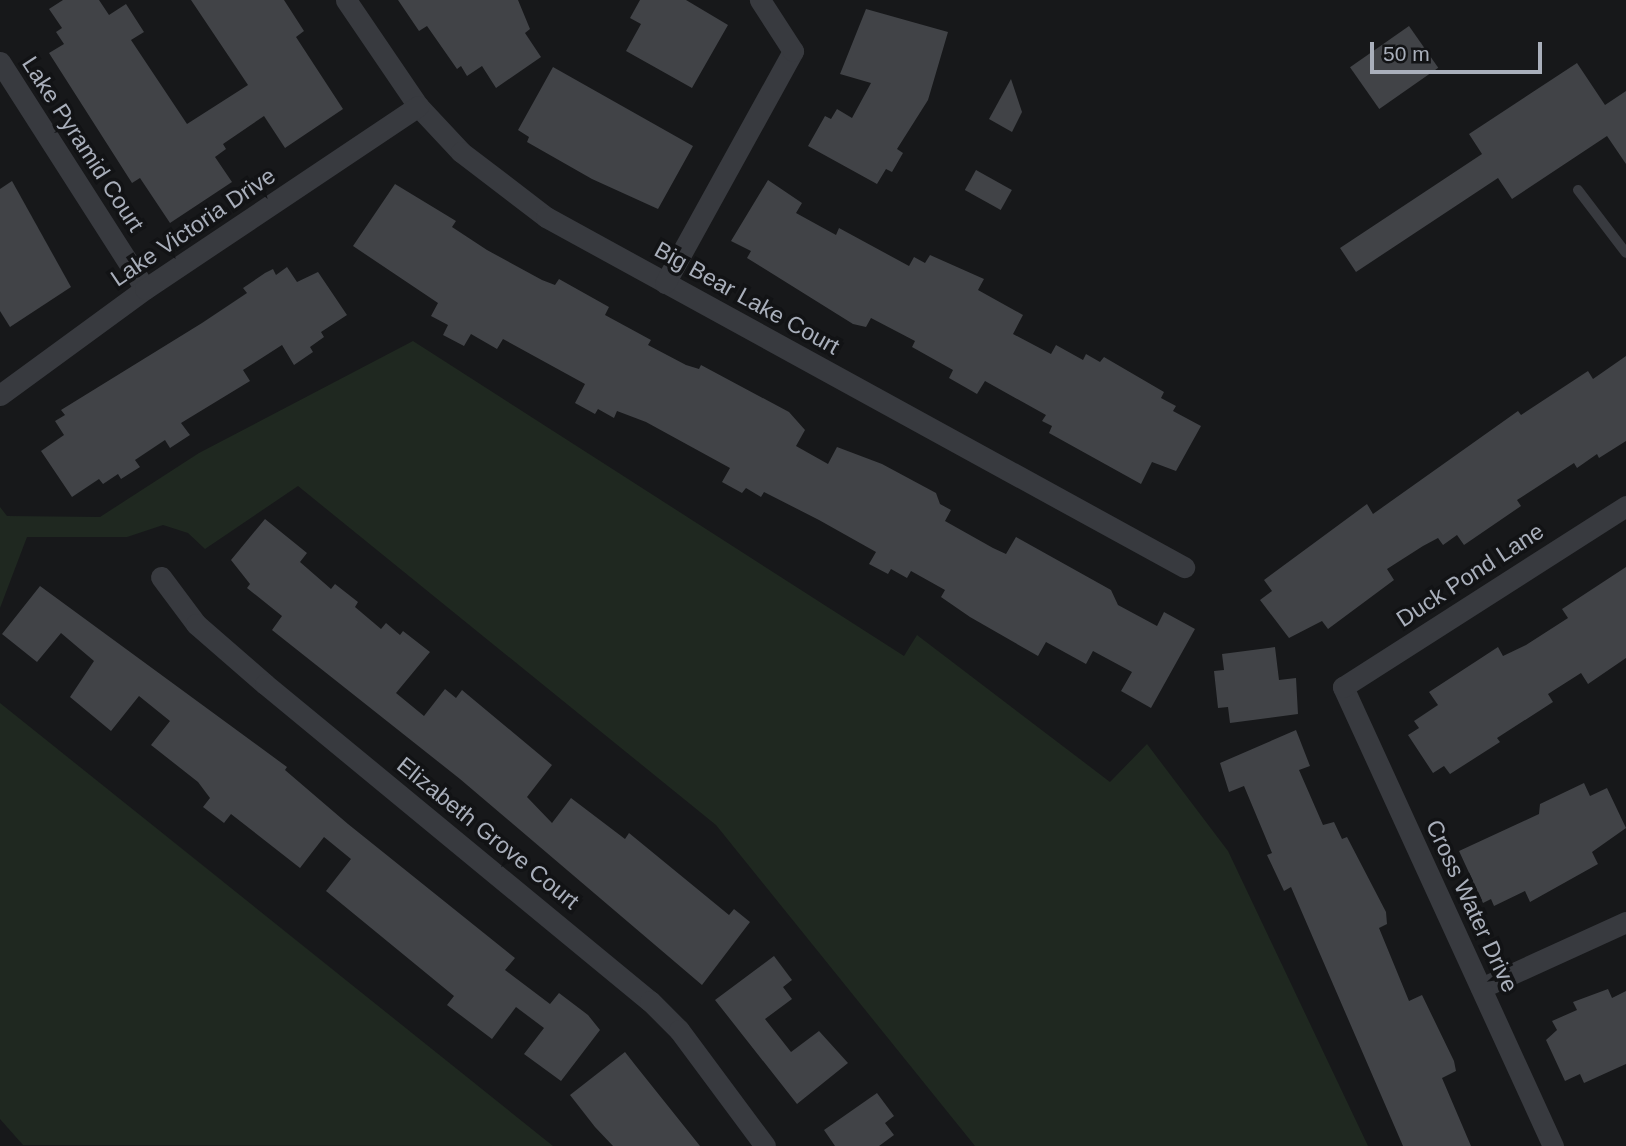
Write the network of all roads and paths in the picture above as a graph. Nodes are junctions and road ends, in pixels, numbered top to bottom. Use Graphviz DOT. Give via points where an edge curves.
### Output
graph roads {
  1 [pos="346,0"];
  2 [pos="760,0"];
  3 [pos="0,62"];
  4 [pos="418,106"];
  5 [pos="1578,190"];
  6 [pos="1626,253"];
  7 [pos="665,284"];
  8 [pos="145,289"];
  9 [pos="0,396"];
  10 [pos="1626,506"];
  11 [pos="1184,568"];
  12 [pos="161,578"];
  13 [pos="1343,687"];
  14 [pos="1626,922"];
  15 [pos="1481,988"];
  16 [pos="765,1146"];
  17 [pos="1553,1146"];
  1 -- 4 [label="street, Big Bear Lake Court"];
  2 -- 7 [label="street" via="793,51"];
  3 -- 8 [label="street, Lake Pyramid Court"];
  4 -- 7 [label="street, Big Bear Lake Court" via="500,186 545,217"];
  4 -- 8 [label="street, Lake Victoria Drive"];
  5 -- 6 [label="lane"];
  7 -- 11 [label="street, Big Bear Lake Court"];
  8 -- 9 [label="street, Lake Victoria Drive"];
  10 -- 13 [label="street, Duck Pond Lane"];
  12 -- 16 [label="street, Elizabeth Grove Court" via="196,624 265,684 650,1001 679,1030"];
  13 -- 15 [label="street, Cross Water Drive"];
  14 -- 15 [label="street"];
  15 -- 17 [label="street, Cross Water Drive"];
}
